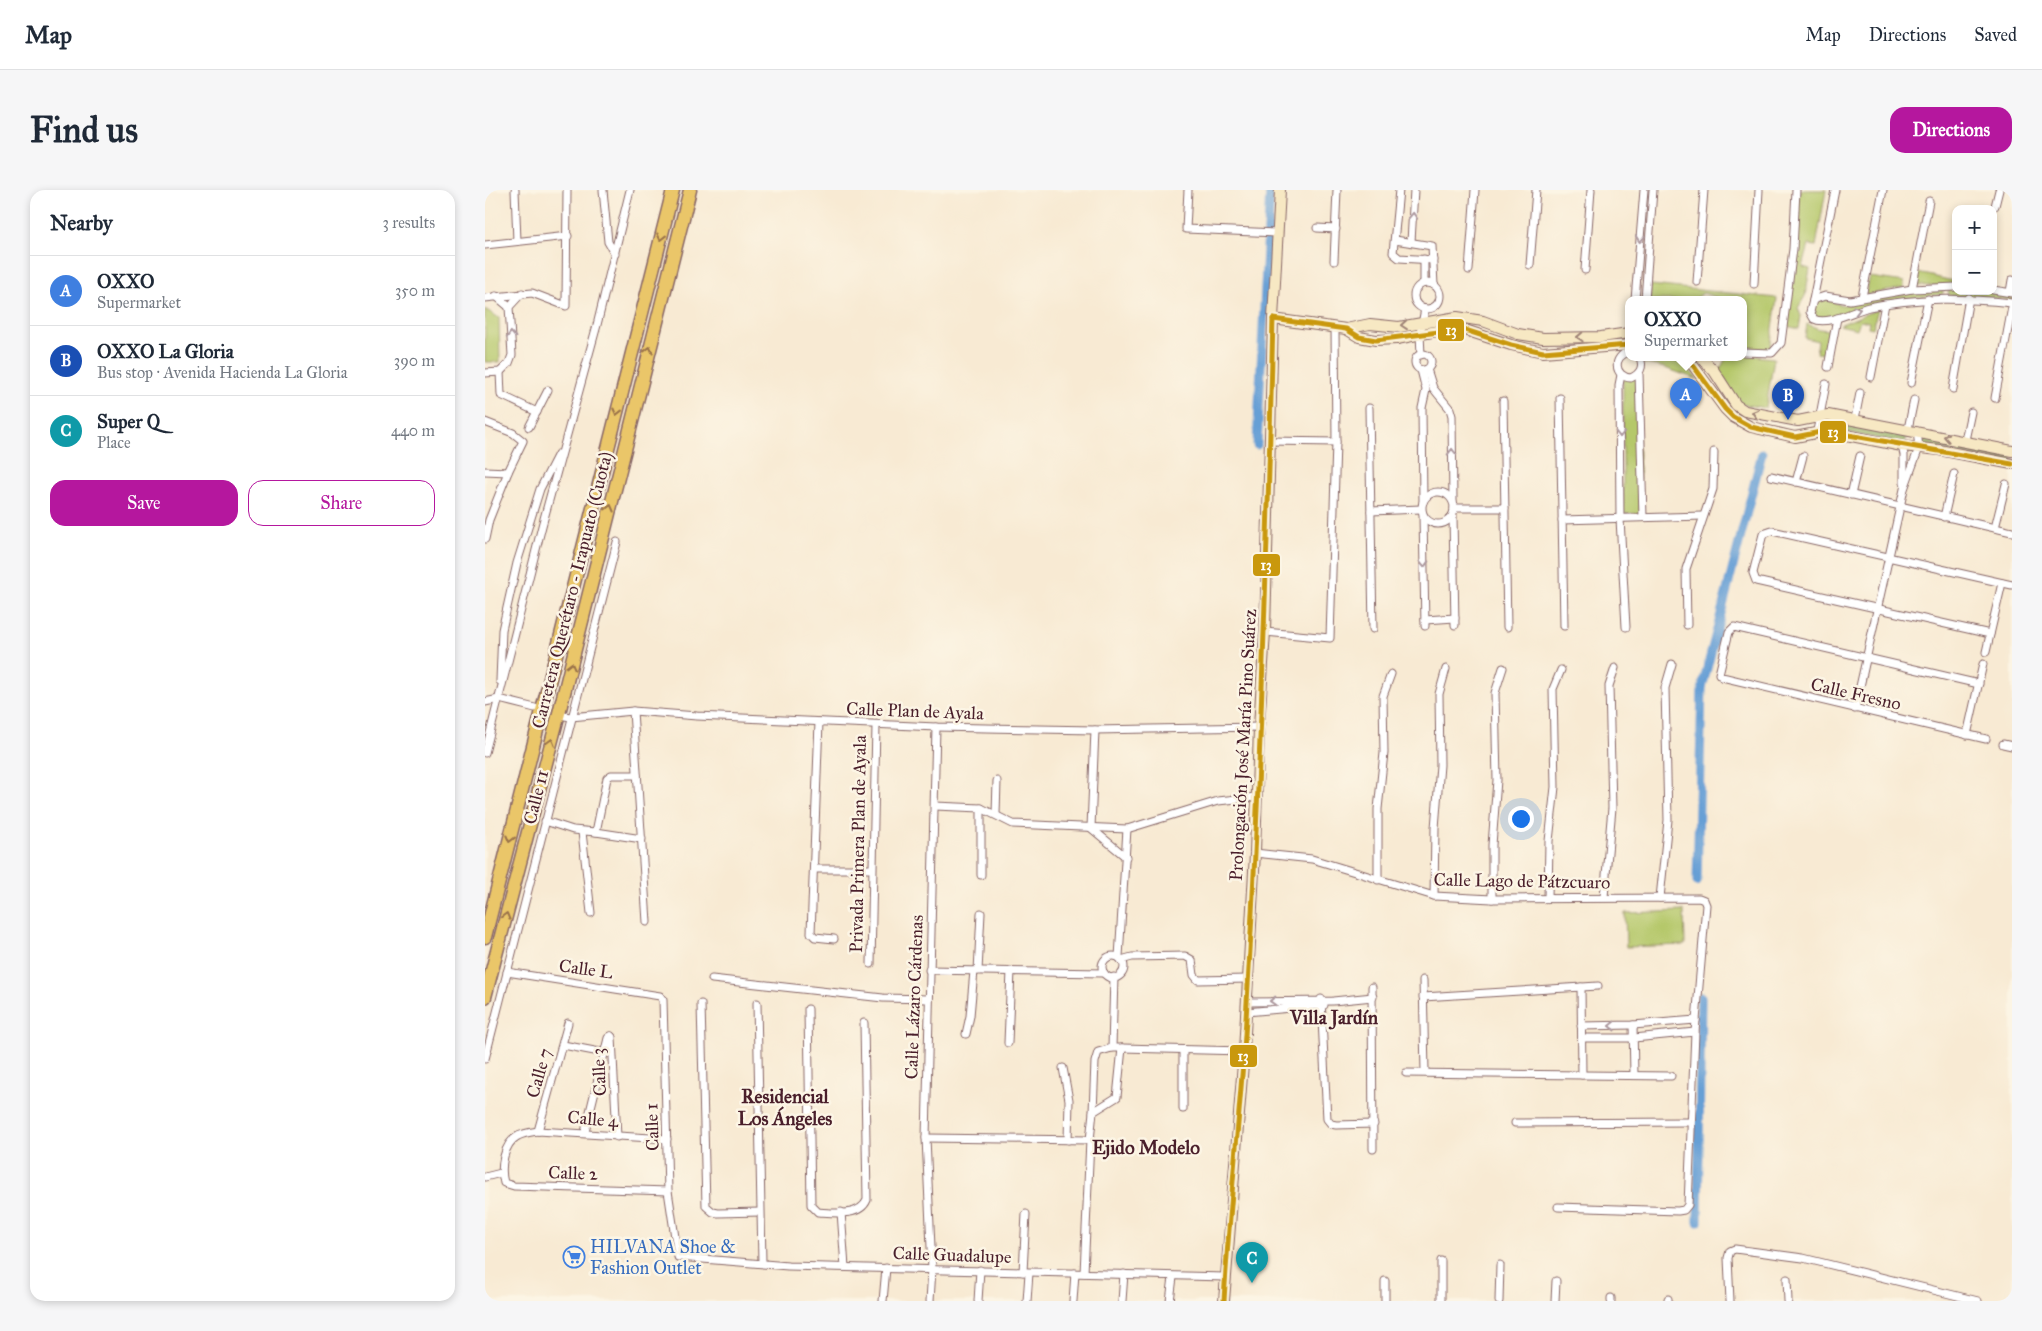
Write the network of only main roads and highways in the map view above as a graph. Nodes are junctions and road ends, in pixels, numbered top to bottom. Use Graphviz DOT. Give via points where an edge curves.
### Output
graph roads {
  1 [pos="673,190"];
  2 [pos="689,190"];
  3 [pos="485,937"];
  4 [pos="485,997"];
  1 -- 3 [label="highway, Carretera Querétaro - Irapuato (Cuota), one-way"];
  4 -- 2 [label="highway, Carretera Querétaro - Irapuato (Cuota), one-way"];
}
